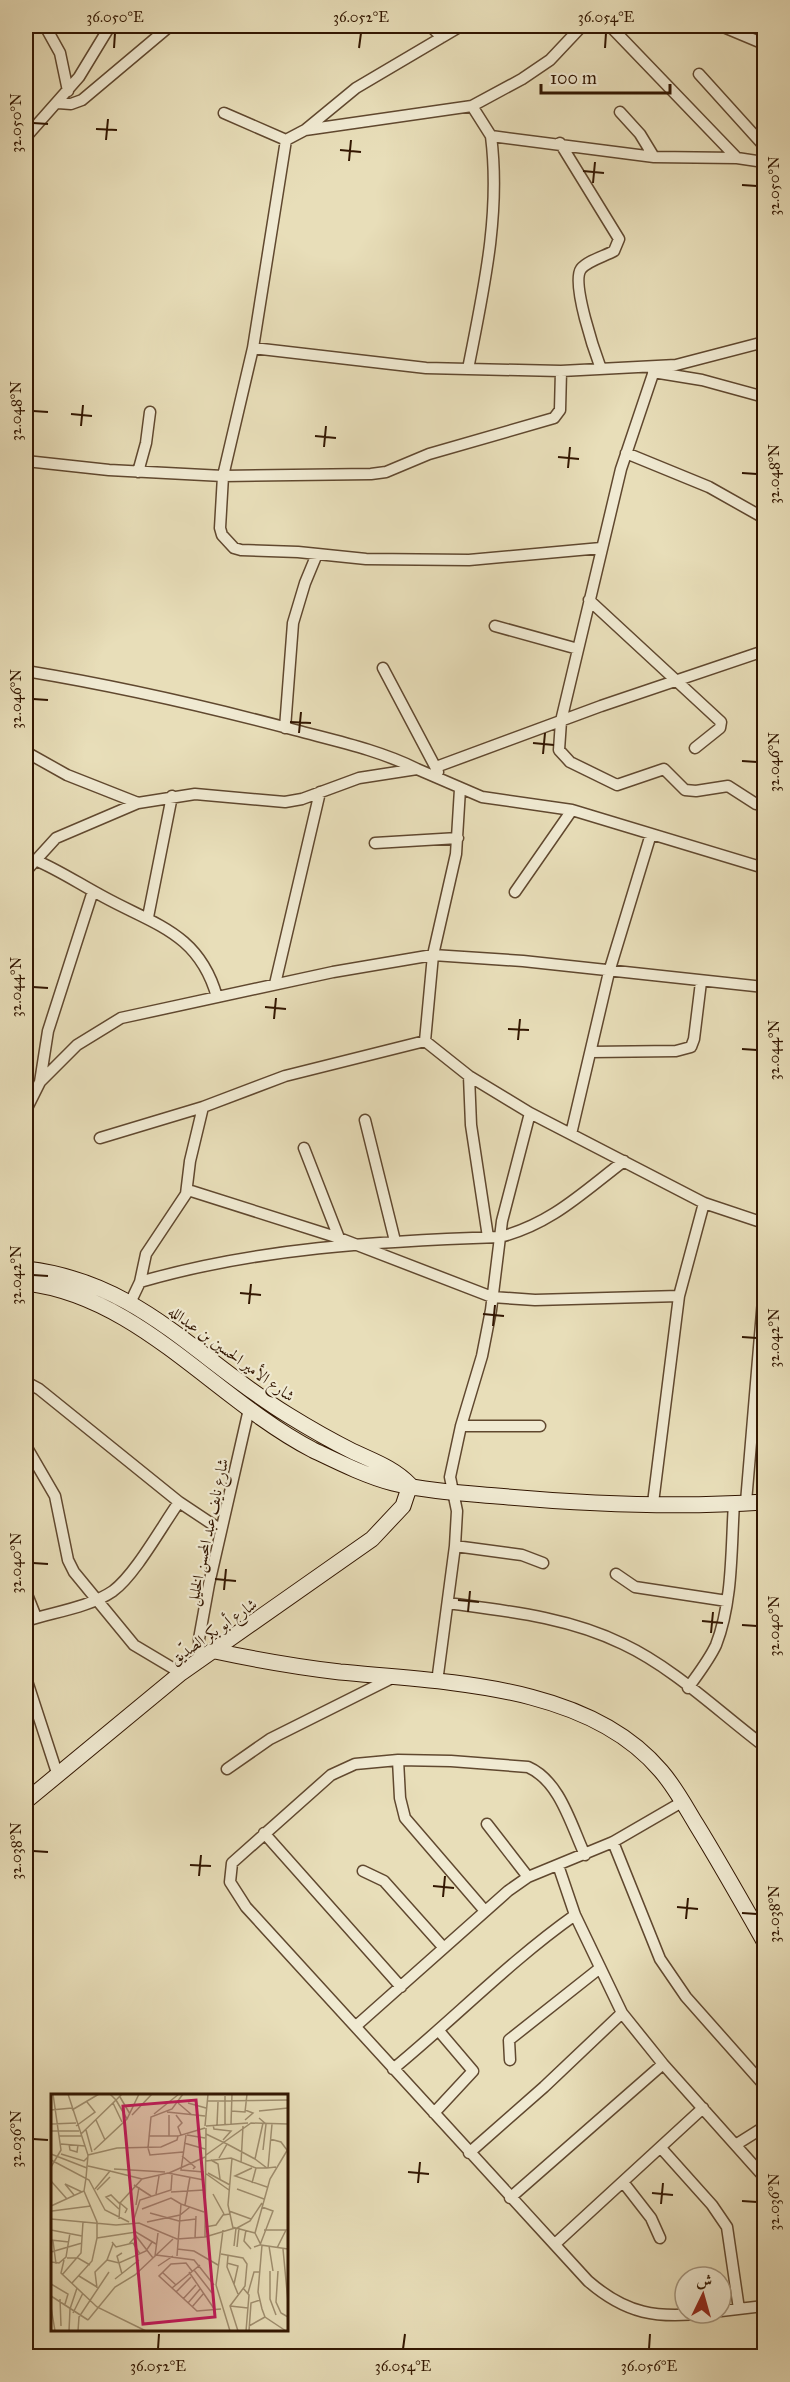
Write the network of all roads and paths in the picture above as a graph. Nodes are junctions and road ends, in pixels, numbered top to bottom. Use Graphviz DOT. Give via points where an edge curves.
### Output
graph roads {
  1 [pos="45,26"];
  2 [pos="110,26"];
  3 [pos="170,26"];
  4 [pos="430,26"];
  5 [pos="461,26"];
  6 [pos="582,26"];
  7 [pos="610,26"];
  8 [pos="721,26"];
  9 [pos="442,37"];
  10 [pos="765,44"];
  11 [pos="699,74"];
  12 [pos="68,91"];
  13 [pos="58,103"];
  14 [pos="472,106"];
  15 [pos="620,112"];
  16 [pos="224,113"];
  17 [pos="305,130"];
  18 [pos="26,135"];
  19 [pos="491,136"];
  20 [pos="286,140"];
  21 [pos="560,143"];
  22 [pos="765,146"];
  23 [pos="654,157"];
  24 [pos="737,158"];
  25 [pos="765,162"];
  26 [pos="765,342"];
  27 [pos="253,348"];
  28 [pos="468,369"];
  29 [pos="601,369"];
  30 [pos="654,370"];
  31 [pos="561,371"];
  32 [pos="765,397"];
  33 [pos="150,412"];
  34 [pos="626,453"];
  35 [pos="26,461"];
  36 [pos="138,472"];
  37 [pos="223,476"];
  38 [pos="765,518"];
  39 [pos="602,548"];
  40 [pos="317,554"];
  41 [pos="589,600"];
  42 [pos="495,626"];
  43 [pos="578,649"];
  44 [pos="765,651"];
  45 [pos="383,668"];
  46 [pos="26,671"];
  47 [pos="680,681"];
  48 [pos="561,721"];
  49 [pos="285,728"];
  50 [pos="695,748"];
  51 [pos="26,752"];
  52 [pos="436,767"];
  53 [pos="417,769"];
  54 [pos="442,780"];
  55 [pos="460,789"];
  56 [pos="320,792"];
  57 [pos="172,796"];
  58 [pos="138,802"];
  59 [pos="765,806"];
  60 [pos="572,810"];
  61 [pos="651,834"];
  62 [pos="458,838"];
  63 [pos="375,843"];
  64 [pos="35,860"];
  65 [pos="765,868"];
  66 [pos="26,871"];
  67 [pos="93,891"];
  68 [pos="515,892"];
  69 [pos="148,917"];
  70 [pos="433,956"];
  71 [pos="609,972"];
  72 [pos="701,982"];
  73 [pos="275,984"];
  74 [pos="765,987"];
  75 [pos="217,997"];
  76 [pos="425,1041"];
  77 [pos="591,1052"];
  78 [pos="469,1076"];
  79 [pos="40,1082"];
  80 [pos="203,1107"];
  81 [pos="26,1110"];
  82 [pos="530,1113"];
  83 [pos="365,1120"];
  84 [pos="572,1134"];
  85 [pos="99,1138"];
  86 [pos="304,1148"];
  87 [pos="624,1161"];
  88 [pos="188,1190"];
  89 [pos="704,1203"];
  90 [pos="765,1223"];
  91 [pos="494,1237"];
  92 [pos="339,1238"];
  93 [pos="395,1241"];
  94 [pos="358,1246"];
  95 [pos="26,1269"];
  96 [pos="140,1282"];
  97 [pos="26,1283"];
  98 [pos="765,1288"];
  99 [pos="679,1296"];
  100 [pos="492,1297"];
  101 [pos="130,1303"];
  102 [pos="26,1382"];
  103 [pos="249,1409"];
  104 [pos="461,1426"];
  105 [pos="540,1426"];
  106 [pos="26,1446"];
  107 [pos="765,1467"];
  108 [pos="358,1470"];
  109 [pos="410,1485"];
  110 [pos="437,1489"];
  111 [pos="453,1492"];
  112 [pos="179,1502"];
  113 [pos="764,1502"];
  114 [pos="653,1503"];
  115 [pos="740,1503"];
  116 [pos="394,1517"];
  117 [pos="221,1530"];
  118 [pos="455,1546"];
  119 [pos="543,1563"];
  120 [pos="616,1575"];
  121 [pos="26,1592"];
  122 [pos="96,1599"];
  123 [pos="727,1601"];
  124 [pos="448,1603"];
  125 [pos="31,1619"];
  126 [pos="215,1652"];
  127 [pos="200,1661"];
  128 [pos="181,1673"];
  129 [pos="395,1677"];
  130 [pos="437,1682"];
  131 [pos="26,1683"];
  132 [pos="688,1688"];
  133 [pos="765,1746"];
  134 [pos="398,1760"];
  135 [pos="227,1769"];
  136 [pos="58,1776"];
  137 [pos="26,1801"];
  138 [pos="682,1802"];
  139 [pos="487,1824"];
  140 [pos="264,1833"];
  141 [pos="613,1842"];
  142 [pos="585,1855"];
  143 [pos="558,1865"];
  144 [pos="363,1871"];
  145 [pos="528,1877"];
  146 [pos="485,1911"];
  147 [pos="575,1915"];
  148 [pos="765,1941"];
  149 [pos="443,1947"];
  150 [pos="600,1968"];
  151 [pos="401,1987"];
  152 [pos="622,2013"];
  153 [pos="356,2026"];
  154 [pos="440,2031"];
  155 [pos="510,2060"];
  156 [pos="663,2064"];
  157 [pos="393,2069"];
  158 [pos="765,2085"];
  159 [pos="703,2108"];
  160 [pos="434,2113"];
  161 [pos="765,2127"];
  162 [pos="737,2144"];
  163 [pos="661,2148"];
  164 [pos="469,2153"];
  165 [pos="765,2177"];
  166 [pos="622,2182"];
  167 [pos="510,2198"];
  168 [pos="660,2238"];
  169 [pos="555,2244"];
  170 [pos="765,2306"];
  171 [pos="739,2309"];
  172 [pos="733,2310"];
  173 [pos="673,2314"];
  1 -- 12 [label="street" via="60,53"];
  2 -- 12 [label="street"];
  3 -- 13 [label="street" via="82,100"];
  4 -- 9 [label="street"];
  5 -- 9 [label="street"];
  6 -- 14 [label="street" via="550,60"];
  7 -- 24 [label="street"];
  8 -- 10 [label="street"];
  9 -- 17 [label="street" via="356,88"];
  11 -- 22 [label="street"];
  12 -- 13 [label="street"];
  13 -- 18 [label="street"];
  14 -- 17 [label="street"];
  14 -- 19 [label="street"];
  15 -- 23 [label="street"];
  16 -- 20 [label="street"];
  17 -- 20 [label="street"];
  19 -- 21 [label="street"];
  19 -- 28 [label="street" via="495,164 492,237"];
  20 -- 27 [label="street"];
  21 -- 23 [label="street"];
  21 -- 29 [label="street" via="619,239 614,251 583,266 578,276 586,325"];
  23 -- 24 [label="street"];
  24 -- 25 [label="street"];
  26 -- 30 [label="street"];
  27 -- 28 [label="street" via="426,368"];
  27 -- 37 [label="street"];
  28 -- 31 [label="street"];
  29 -- 30 [label="street"];
  29 -- 31 [label="street"];
  30 -- 32 [label="street"];
  30 -- 34 [label="street"];
  31 -- 37 [label="street" via="560,410 554,418 429,454 386,472"];
  33 -- 36 [label="street"];
  34 -- 38 [label="street" via="709,487"];
  34 -- 39 [label="street"];
  35 -- 36 [label="street"];
  36 -- 37 [label="street"];
  37 -- 40 [label="street" via="220,528 234,548"];
  39 -- 40 [label="street" via="469,560 366,559"];
  39 -- 41 [label="street"];
  40 -- 49 [label="street" via="293,623"];
  41 -- 43 [label="street"];
  41 -- 47 [label="street"];
  42 -- 43 [label="street"];
  43 -- 48 [label="street"];
  44 -- 47 [label="street"];
  45 -- 52 [label="street"];
  46 -- 49 [label="street" via="131,689"];
  47 -- 48 [label="street"];
  47 -- 50 [label="street" via="721,722 720,728"];
  48 -- 52 [label="street"];
  48 -- 59 [label="street" via="559,745 563,757 610,783 628,783 664,769 685,790 728,786"];
  49 -- 53 [label="street" via="400,760"];
  51 -- 58 [label="street" via="68,775"];
  52 -- 54 [label="street"];
  53 -- 54 [label="street"];
  53 -- 56 [label="street" via="359,778"];
  54 -- 55 [label="street"];
  55 -- 60 [label="street" via="496,801"];
  55 -- 62 [label="street"];
  56 -- 57 [label="street" via="285,802 212,795"];
  56 -- 73 [label="street"];
  57 -- 58 [label="street"];
  57 -- 69 [label="street"];
  58 -- 64 [label="street" via="56,838"];
  60 -- 61 [label="street"];
  60 -- 68 [label="street"];
  61 -- 65 [label="street"];
  61 -- 71 [label="street"];
  62 -- 63 [label="street"];
  62 -- 70 [label="street"];
  64 -- 66 [label="street"];
  64 -- 67 [label="street"];
  67 -- 69 [label="street"];
  67 -- 79 [label="street" via="48,1031"];
  69 -- 75 [label="street" via="200,958"];
  70 -- 71 [label="street" via="512,960"];
  70 -- 73 [label="street"];
  70 -- 76 [label="street"];
  71 -- 72 [label="street"];
  71 -- 77 [label="street"];
  72 -- 74 [label="street"];
  72 -- 77 [label="street" via="691,1047 676,1051"];
  73 -- 75 [label="street"];
  75 -- 79 [label="street" via="121,1018 77,1045"];
  76 -- 78 [label="street"];
  76 -- 80 [label="street" via="285,1076"];
  77 -- 84 [label="street"];
  78 -- 82 [label="street"];
  78 -- 91 [label="street" via="472,1136"];
  79 -- 81 [label="street"];
  80 -- 85 [label="street"];
  80 -- 88 [label="street" via="190,1161"];
  82 -- 84 [label="street"];
  82 -- 91 [label="street"];
  83 -- 93 [label="street"];
  84 -- 87 [label="street"];
  86 -- 92 [label="street"];
  87 -- 89 [label="street"];
  87 -- 91 [label="street" via="546,1221"];
  88 -- 92 [label="street"];
  88 -- 96 [label="street" via="146,1254"];
  89 -- 90 [label="street"];
  89 -- 99 [label="street"];
  91 -- 93 [label="street"];
  91 -- 100 [label="street"];
  92 -- 94 [label="street"];
  93 -- 94 [label="street"];
  94 -- 96 [label="street" via="192,1267"];
  94 -- 100 [label="street"];
  95 -- 101 [label="street, شارع الأمير الحسين بن عبدالله" via="83,1280"];
  96 -- 101 [label="street"];
  97 -- 103 [label="street, شارع الأمير الحسين بن عبدالله" via="59,1287 96,1302 138,1327"];
  98 -- 115 [label="street"];
  99 -- 100 [label="street" via="535,1300"];
  99 -- 114 [label="street"];
  100 -- 104 [label="street" via="482,1356"];
  101 -- 109 [label="street, شارع الأمير الحسين بن عبدالله" via="174,1331 245,1388 332,1441 398,1472"];
  102 -- 112 [label="street"];
  103 -- 108 [label="street, شارع الأمير الحسين بن عبدالله" via="313,1449"];
  103 -- 117 [label="street, شارع نايف عبد المحسن الخليل"];
  104 -- 105 [label="street"];
  104 -- 111 [label="street" via="450,1477"];
  106 -- 122 [label="street" via="55,1496 70,1566"];
  107 -- 113 [label="street"];
  108 -- 109 [label="street, شارع الأمير الحسين بن عبدالله"];
  108 -- 116 [label="street" via="392,1492 398,1502"];
  109 -- 110 [label="street, شارع الأمير الحسين بن عبدالله"];
  109 -- 116 [label="street, شارع أبو بكر الصدّيق" via="403,1506"];
  110 -- 111 [label="street, شارع الأمير الحسين بن عبدالله"];
  110 -- 116 [label="street"];
  111 -- 114 [label="street, شارع الأمير الحسين بن عبدالله"];
  111 -- 118 [label="street" via="457,1511"];
  112 -- 117 [label="street"];
  112 -- 122 [label="street" via="123,1581"];
  113 -- 115 [label="street, شارع الأمير الحسين بن عبدالله"];
  114 -- 115 [label="street, شارع الأمير الحسين بن عبدالله"];
  115 -- 123 [label="street"];
  116 -- 126 [label="street, شارع أبو بكر الصدّيق" via="372,1539"];
  117 -- 127 [label="street, شارع نايف عبد المحسن الخليل" via="199,1639"];
  118 -- 119 [label="street" via="522,1555"];
  118 -- 124 [label="street"];
  120 -- 123 [label="street" via="635,1587"];
  121 -- 125 [label="street"];
  122 -- 125 [label="street"];
  122 -- 128 [label="street" via="134,1645"];
  123 -- 132 [label="street" via="715,1647"];
  124 -- 130 [label="street"];
  124 -- 132 [label="street" via="547,1618 587,1629 623,1644"];
  126 -- 127 [label="street, شارع أبو بكر الصدّيق"];
  126 -- 129 [label="street" via="300,1667"];
  127 -- 128 [label="street, شارع أبو بكر الصدّيق"];
  128 -- 136 [label="street, شارع أبو بكر الصدّيق"];
  129 -- 130 [label="street"];
  129 -- 135 [label="street" via="270,1738"];
  130 -- 138 [label="street" via="520,1695 585,1716 647,1756"];
  131 -- 136 [label="street"];
  132 -- 133 [label="street"];
  134 -- 140 [label="street" via="342,1768"];
  134 -- 142 [label="street" via="520,1765 536,1770 553,1788"];
  134 -- 146 [label="street" via="405,1818"];
  136 -- 137 [label="street, شارع أبو بكر الصدّيق"];
  138 -- 141 [label="street"];
  138 -- 148 [label="street"];
  139 -- 145 [label="street"];
  140 -- 151 [label="street"];
  140 -- 153 [label="street" via="232,1863 232,1889"];
  141 -- 142 [label="street"];
  141 -- 158 [label="street" via="660,1959 686,1997"];
  142 -- 143 [label="street"];
  143 -- 145 [label="street"];
  143 -- 147 [label="street"];
  144 -- 149 [label="street" via="384,1881"];
  145 -- 146 [label="street"];
  146 -- 149 [label="street"];
  147 -- 150 [label="street"];
  147 -- 154 [label="street" via="498,1975"];
  149 -- 151 [label="street"];
  150 -- 152 [label="street"];
  150 -- 155 [label="street" via="509,2040"];
  151 -- 153 [label="street"];
  152 -- 156 [label="street"];
  152 -- 164 [label="street"];
  153 -- 157 [label="street"];
  154 -- 157 [label="street"];
  154 -- 160 [label="street" via="473,2071"];
  156 -- 159 [label="street"];
  156 -- 167 [label="street"];
  157 -- 160 [label="street"];
  159 -- 162 [label="street"];
  159 -- 163 [label="street"];
  160 -- 164 [label="street"];
  161 -- 162 [label="street"];
  162 -- 165 [label="street"];
  163 -- 166 [label="street"];
  163 -- 171 [label="street" via="727,2227"];
  164 -- 167 [label="street"];
  166 -- 168 [label="street" via="651,2218"];
  166 -- 169 [label="street"];
  167 -- 169 [label="street"];
  169 -- 173 [label="street" via="588,2281 622,2306 657,2315"];
  170 -- 171 [label="street"];
  171 -- 172 [label="street"];
}
